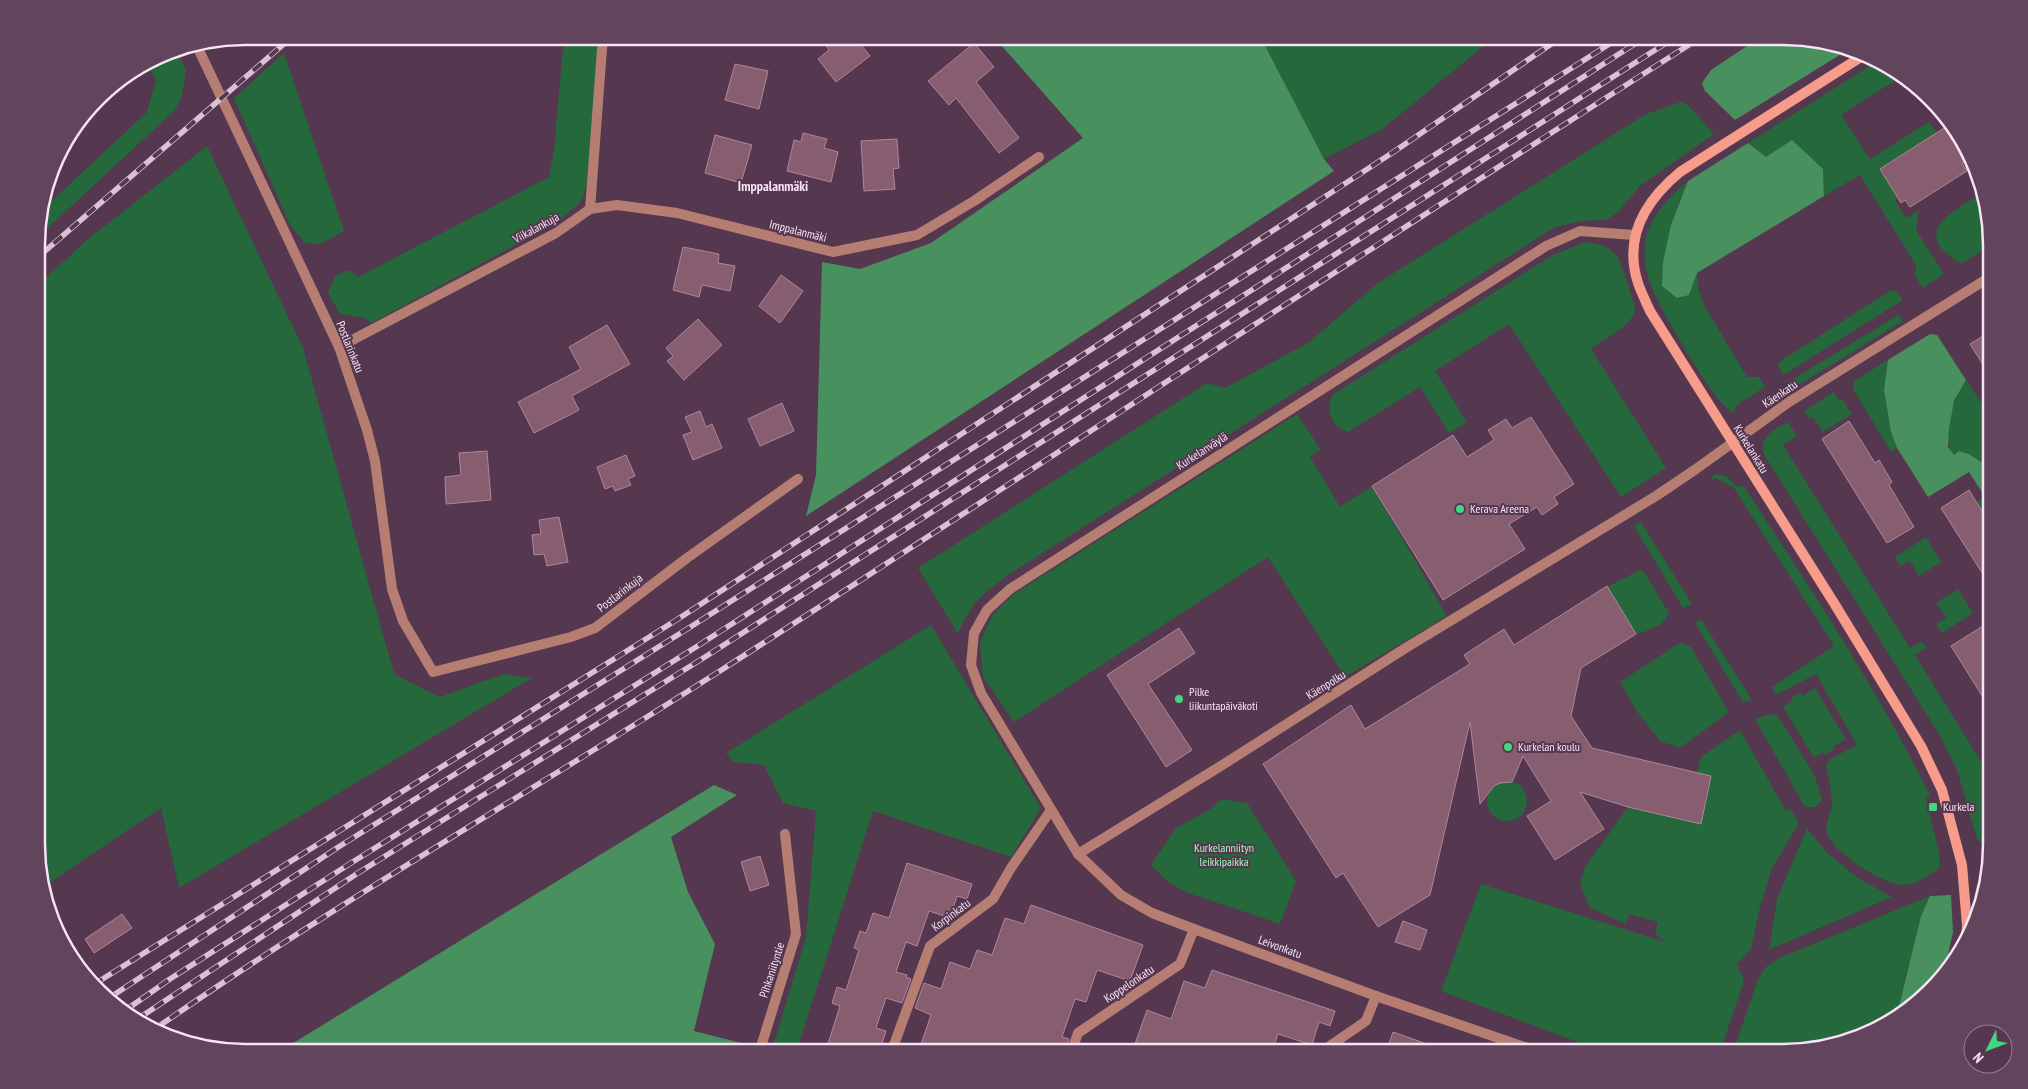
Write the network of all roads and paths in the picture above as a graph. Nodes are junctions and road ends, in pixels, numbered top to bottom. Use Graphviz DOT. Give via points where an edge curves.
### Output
graph roads {
  1 [pos="602,45"];
  2 [pos="199,51"];
  3 [pos="1857,59"];
  4 [pos="1039,157"];
  5 [pos="590,209"];
  6 [pos="1634,235"];
  7 [pos="1983,281"];
  8 [pos="339,347"];
  9 [pos="1733,443"];
  10 [pos="798,479"];
  11 [pos="1588,537"];
  12 [pos="433,672"];
  13 [pos="1051,810"];
  14 [pos="785,834"];
  15 [pos="1078,854"];
  16 [pos="1967,923"];
  17 [pos="1194,930"];
  18 [pos="1376,996"];
  19 [pos="762,1044"];
  20 [pos="894,1044"];
  21 [pos="1073,1044"];
  22 [pos="1333,1044"];
  23 [pos="1516,1044"];
  1 -- 5 [label="street"];
  2 -- 8 [label="street, Postlarinkatu"];
  3 -- 6 [label="street, Kurkelankatu" via="1680,172 1647,205"];
  4 -- 5 [label="street, Imppalanmäki" via="917,235 833,252 677,213 617,205"];
  5 -- 8 [label="street, Viikalankuja" via="556,233"];
  6 -- 9 [label="street, Kurkelankatu" via="1638,282 1650,311"];
  6 -- 13 [label="street, Kurkelanväylä" via="1580,230 1546,246 1010,589 987,610 974,633 971,665 981,692"];
  7 -- 9 [label="street, Käenkatu" via="1789,402"];
  8 -- 12 [label="street, Postlarinkatu" via="375,461 392,589 403,621"];
  9 -- 11 [label="street, Käenkatu"];
  9 -- 16 [label="street, Kurkelankatu" via="1921,746 1942,790 1962,865"];
  10 -- 12 [label="street, Postlarinkuja" via="596,628"];
  11 -- 15 [label="street, Käenpolku"];
  13 -- 15 [label="street, Leivonkatu"];
  13 -- 20 [label="street, Korpinkatu" via="993,899 930,946"];
  14 -- 19 [label="street, Pihkaniityntie" via="796,934"];
  15 -- 17 [label="street, Leivonkatu" via="1121,895 1152,913"];
  17 -- 18 [label="street, Leivonkatu"];
  17 -- 21 [label="street, Koppelonkatu" via="1180,964 1078,1033"];
  18 -- 22 [label="street" via="1366,1022"];
  18 -- 23 [label="street, Leivonkatu"];
}
